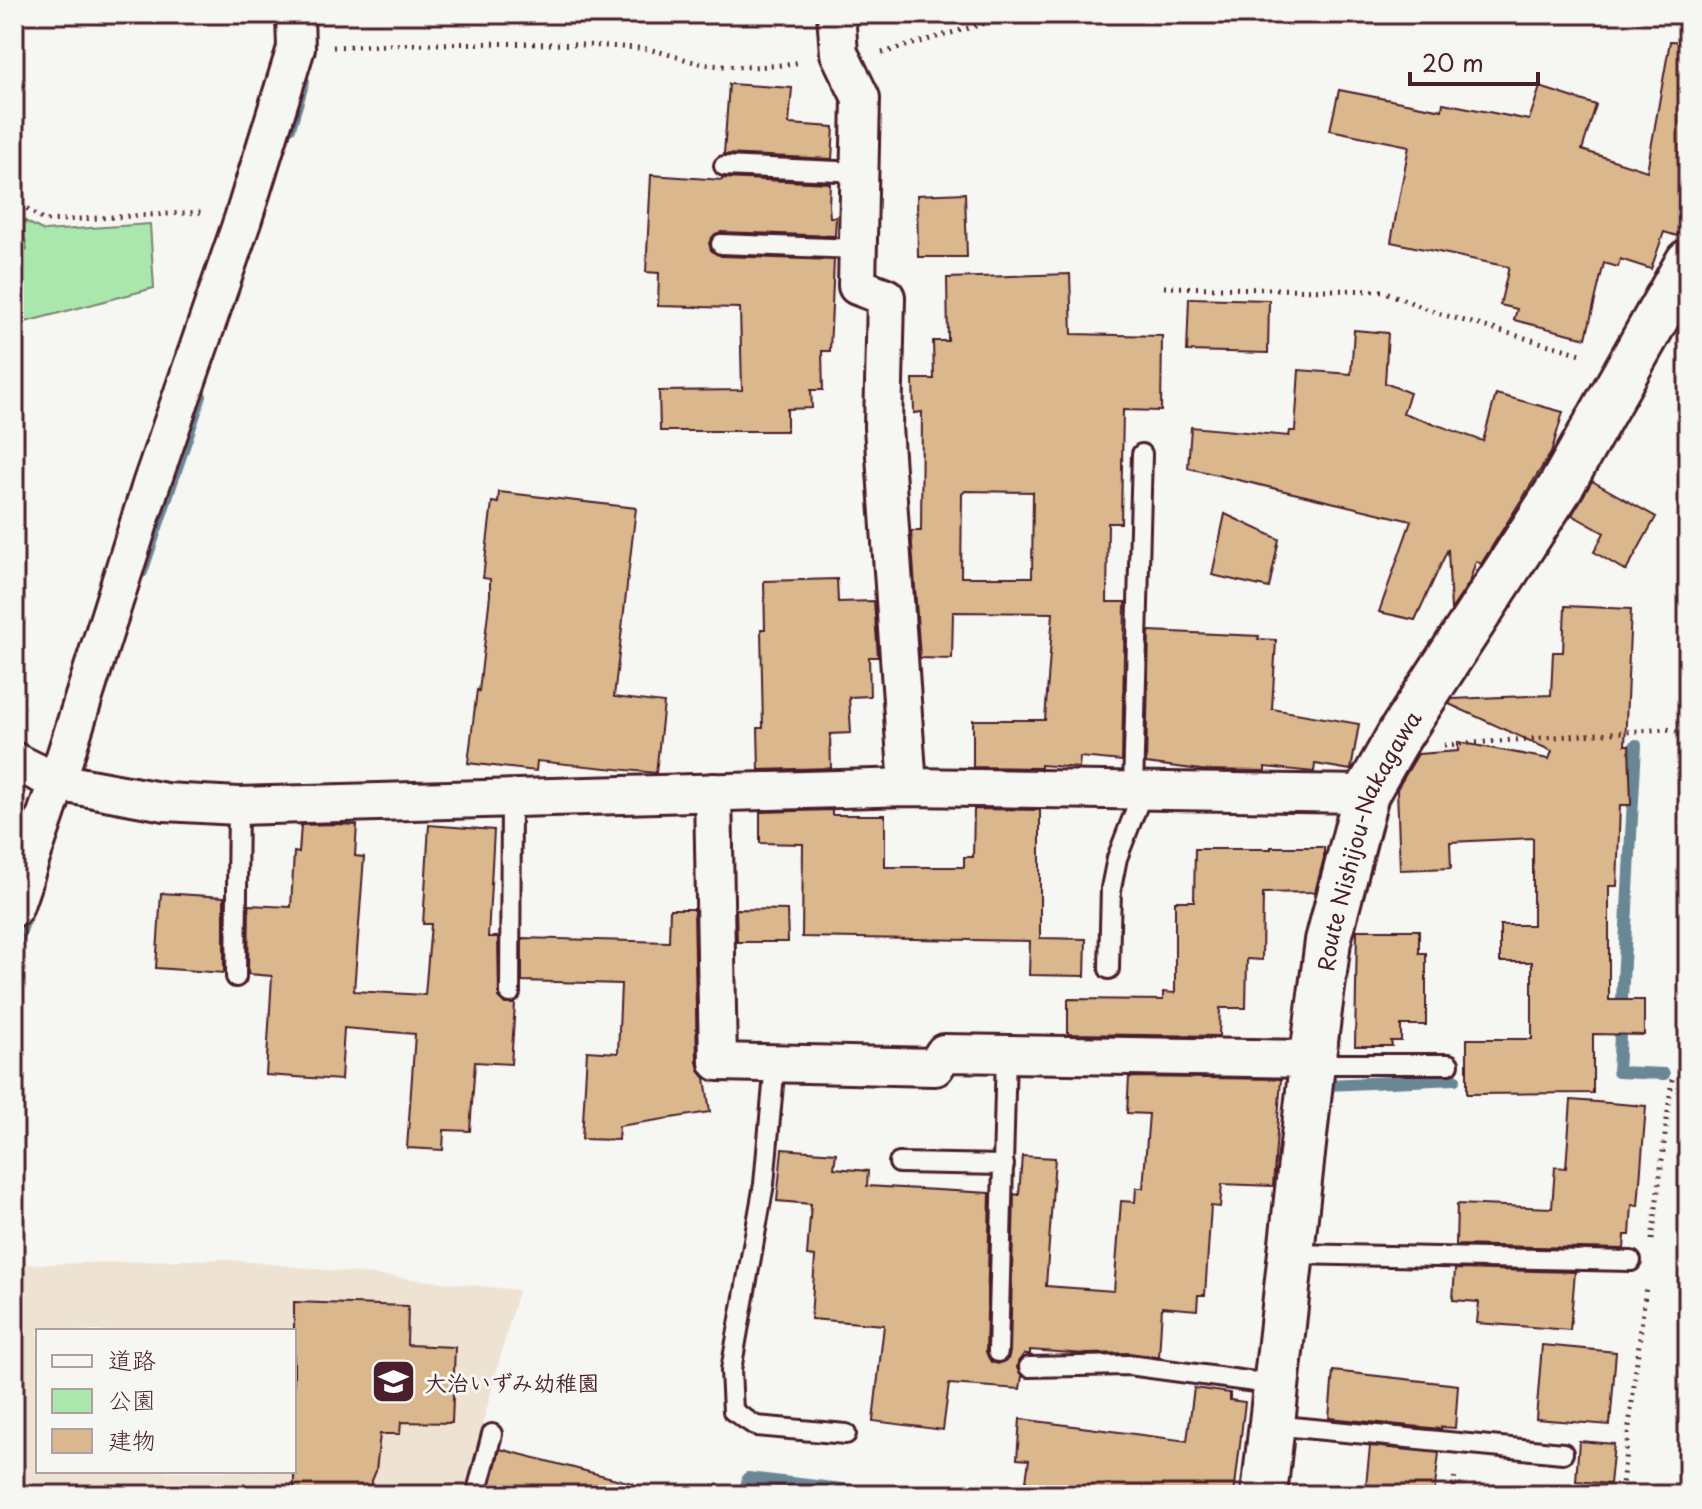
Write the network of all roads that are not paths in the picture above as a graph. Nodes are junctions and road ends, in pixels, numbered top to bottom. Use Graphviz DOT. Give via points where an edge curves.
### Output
graph roads {
  1 [pos="836,14"];
  2 [pos="296,31"];
  3 [pos="724,166"];
  4 [pos="860,172"];
  5 [pos="721,244"];
  6 [pos="858,249"];
  7 [pos="1688,262"];
  8 [pos="1142,454"];
  9 [pos="14,761"];
  10 [pos="57,782"];
  11 [pos="908,787"];
  12 [pos="1138,791"];
  13 [pos="713,792"];
  14 [pos="1366,794"];
  15 [pos="511,798"];
  16 [pos="238,806"];
  17 [pos="14,908"];
  18 [pos="1109,969"];
  19 [pos="236,977"];
  20 [pos="510,993"];
  21 [pos="1006,1054"];
  22 [pos="1312,1062"];
  23 [pos="775,1063"];
  24 [pos="1449,1064"];
  25 [pos="899,1163"];
  26 [pos="1004,1165"];
  27 [pos="1292,1254"];
  28 [pos="1631,1261"];
  29 [pos="998,1352"];
  30 [pos="1029,1367"];
  31 [pos="1275,1405"];
  32 [pos="492,1434"];
  33 [pos="846,1434"];
  34 [pos="1563,1453"];
  35 [pos="476,1495"];
  36 [pos="1264,1495"];
  1 -- 4 [label="street" via="839,53 861,98"];
  2 -- 10 [label="street" via="243,219"];
  3 -- 4 [label="lane"];
  4 -- 6 [label="street"];
  5 -- 6 [label="lane"];
  6 -- 11 [label="street" via="857,286 886,297 883,427"];
  7 -- 14 [label="main road, Route Nishijou-Nakagawa" via="1560,488"];
  8 -- 12 [label="lane"];
  9 -- 10 [label="street"];
  10 -- 16 [label="street" via="165,802"];
  10 -- 17 [label="street"];
  11 -- 12 [label="street"];
  11 -- 13 [label="street"];
  12 -- 14 [label="street"];
  12 -- 18 [label="lane" via="1111,888"];
  13 -- 15 [label="street"];
  13 -- 23 [label="street" via="718,1062"];
  14 -- 22 [label="main road, Route Nishijou-Nakagawa" via="1328,941"];
  15 -- 16 [label="street"];
  15 -- 20 [label="lane"];
  16 -- 19 [label="lane"];
  21 -- 22 [label="street"];
  21 -- 23 [label="street" via="944,1053 935,1067"];
  21 -- 26 [label="lane"];
  22 -- 24 [label="lane"];
  22 -- 27 [label="main road, Route Nishijou-Nakagawa"];
  23 -- 33 [label="lane" via="764,1184 731,1370 733,1411 756,1426"];
  25 -- 26 [label="lane"];
  26 -- 29 [label="lane"];
  27 -- 28 [label="lane"];
  27 -- 31 [label="main road, Route Nishijou-Nakagawa"];
  30 -- 31 [label="lane" via="1129,1365"];
  31 -- 34 [label="lane"];
  31 -- 36 [label="main road, Route Nishijou-Nakagawa"];
  32 -- 35 [label="lane"];
}
